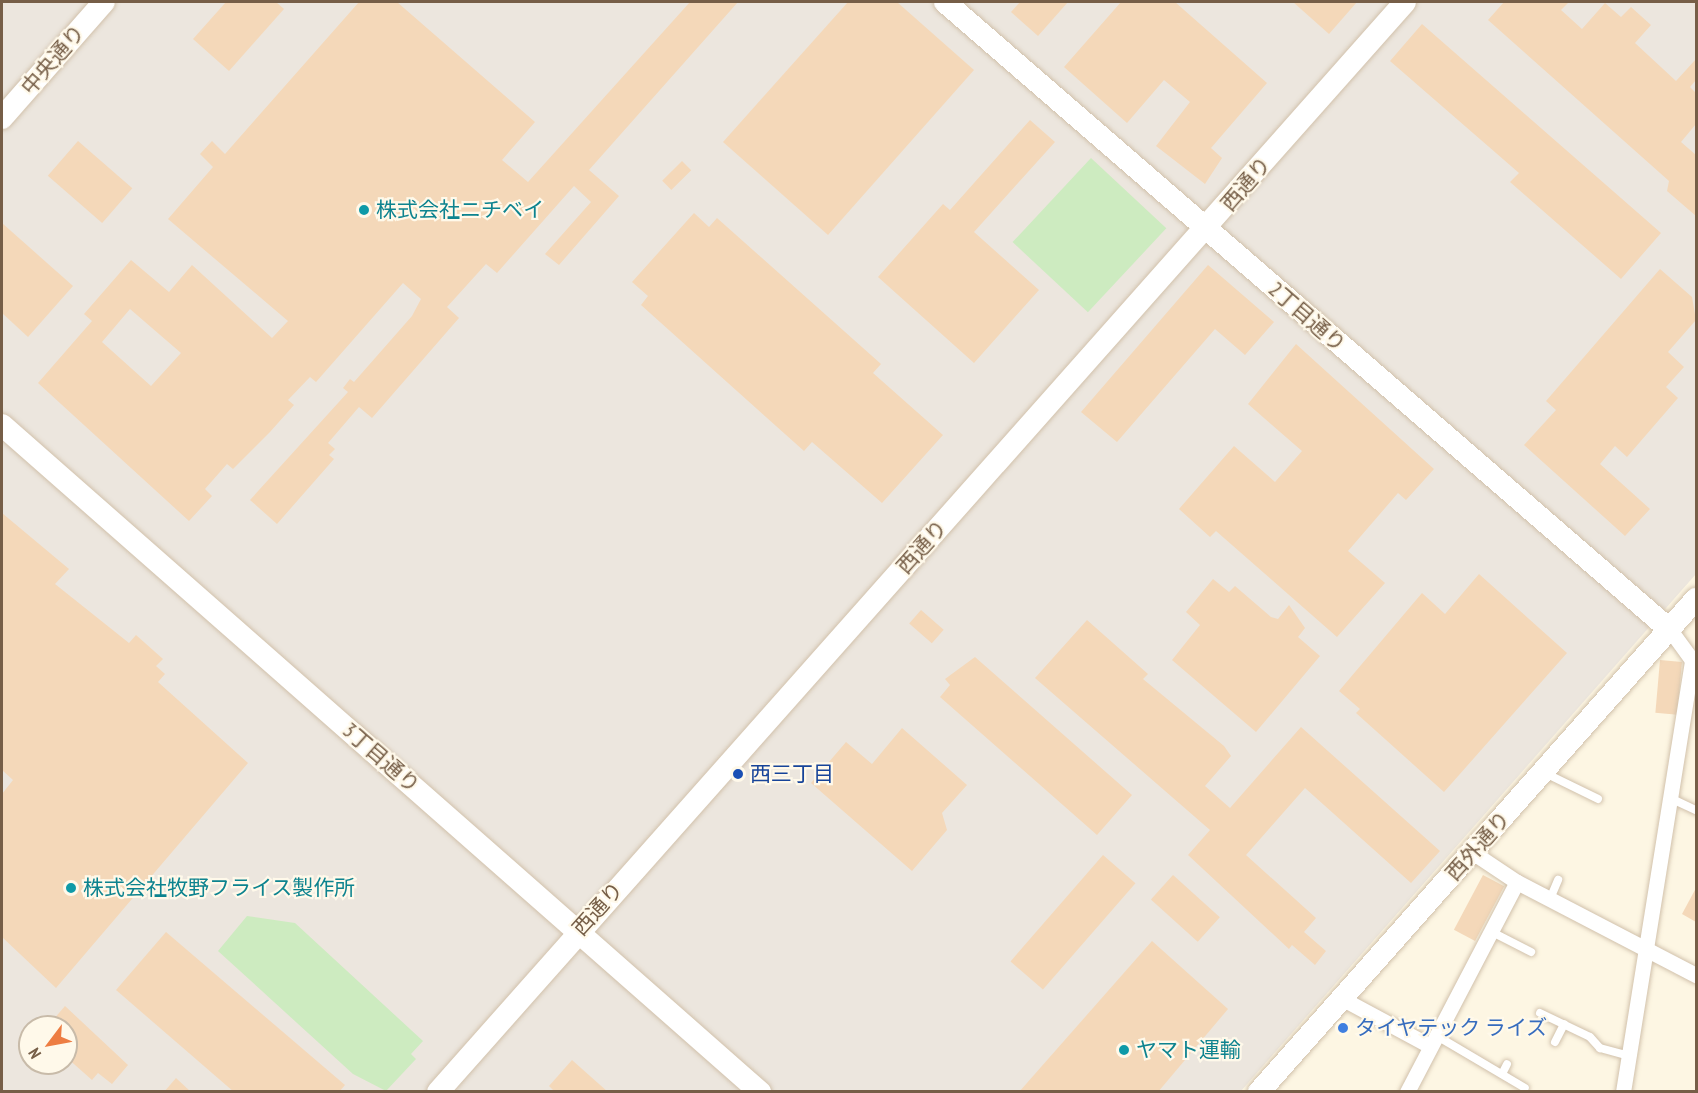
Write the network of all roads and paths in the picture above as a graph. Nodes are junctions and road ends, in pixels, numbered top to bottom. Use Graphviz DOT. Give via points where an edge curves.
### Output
graph roads {
  1 [pos="104,2"];
  2 [pos="945,2"];
  3 [pos="1405,2"];
  4 [pos="2,118"];
  5 [pos="1206,230"];
  6 [pos="2,424"];
  7 [pos="1696,598"];
  8 [pos="1670,630"];
  9 [pos="1694,660"];
  10 [pos="1544,772"];
  11 [pos="1670,798"];
  12 [pos="1598,799"];
  13 [pos="1696,810"];
  14 [pos="1472,852"];
  15 [pos="1558,880"];
  16 [pos="1517,882"];
  17 [pos="1550,899"];
  18 [pos="578,932"];
  19 [pos="1492,932"];
  20 [pos="1647,948"];
  21 [pos="1532,952"];
  22 [pos="1696,975"];
  23 [pos="1341,998"];
  24 [pos="1540,1012"];
  25 [pos="1564,1024"];
  26 [pos="1434,1041"];
  27 [pos="1554,1042"];
  28 [pos="1629,1056"];
  29 [pos="1507,1064"];
  30 [pos="1502,1074"];
  31 [pos="1525,1088"];
  32 [pos="1408,1091"];
  33 [pos="438,1092"];
  34 [pos="760,1092"];
  35 [pos="1259,1092"];
  36 [pos="1623,1092"];
  1 -- 4 [label="street, 中央通り"];
  2 -- 5 [label="street, 2丁目通り"];
  3 -- 5 [label="street, 西通り"];
  5 -- 8 [label="street, 2丁目通り"];
  5 -- 18 [label="street, 西通り"];
  6 -- 18 [label="street, 3丁目通り"];
  7 -- 8 [label="street, 西外通り"];
  8 -- 9 [label="street"];
  8 -- 10 [label="street, 西外通り"];
  9 -- 11 [label="street"];
  10 -- 12 [label="lane"];
  10 -- 14 [label="street, 西外通り"];
  11 -- 13 [label="lane"];
  11 -- 20 [label="street"];
  14 -- 16 [label="street"];
  14 -- 23 [label="street, 西外通り"];
  15 -- 17 [label="lane"];
  16 -- 17 [label="street"];
  16 -- 19 [label="street"];
  17 -- 20 [label="street"];
  18 -- 33 [label="street, 西通り"];
  18 -- 34 [label="street, 3丁目通り"];
  19 -- 21 [label="lane"];
  19 -- 26 [label="street"];
  20 -- 22 [label="street"];
  20 -- 28 [label="street"];
  23 -- 26 [label="street"];
  23 -- 35 [label="street, 西外通り"];
  24 -- 25 [label="lane"];
  25 -- 27 [label="lane"];
  25 -- 28 [label="lane" via="1600,1048"];
  26 -- 30 [label="lane"];
  26 -- 32 [label="street"];
  28 -- 36 [label="street"];
  29 -- 30 [label="lane"];
  30 -- 31 [label="lane"];
}
